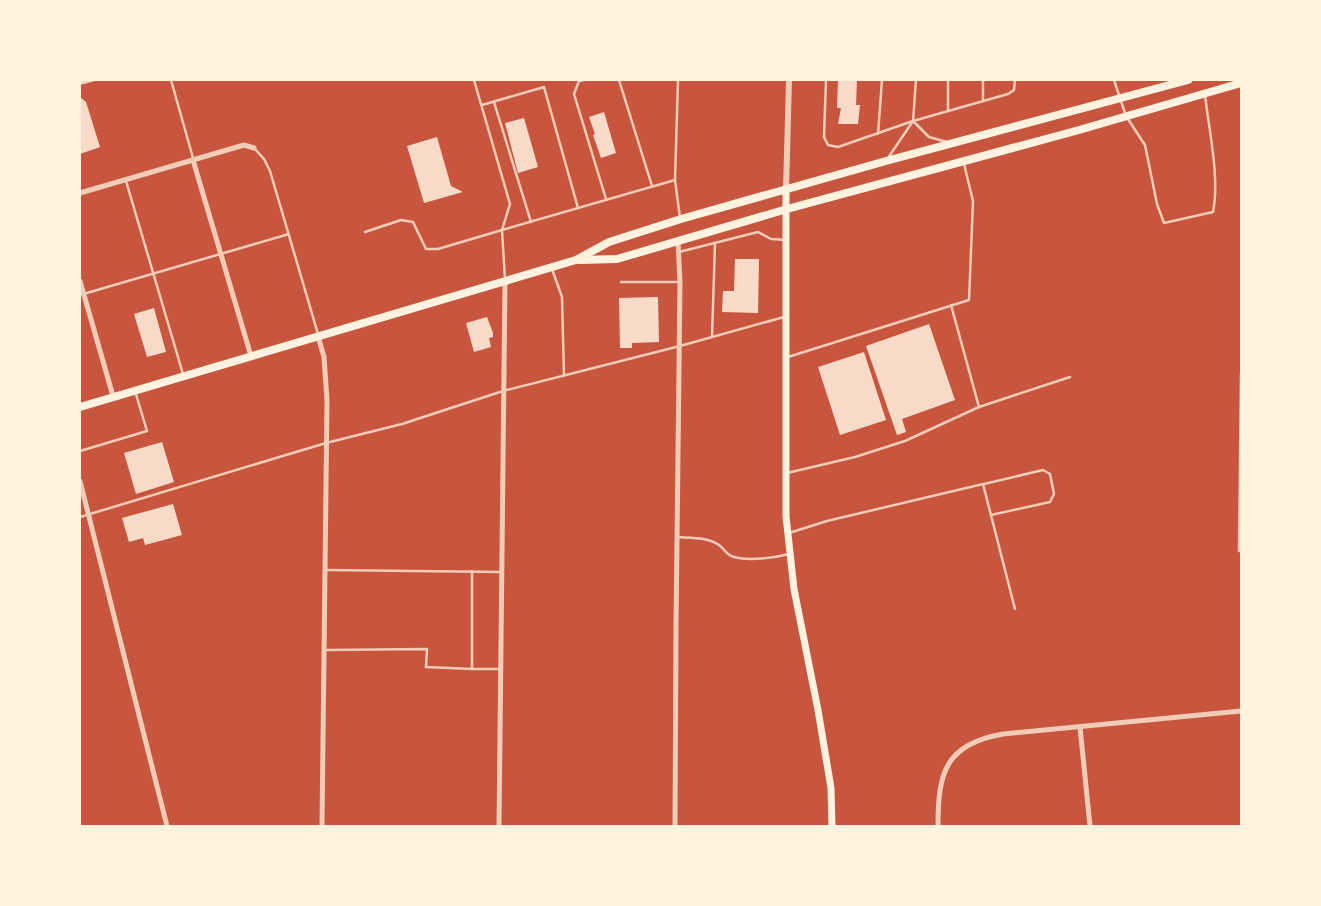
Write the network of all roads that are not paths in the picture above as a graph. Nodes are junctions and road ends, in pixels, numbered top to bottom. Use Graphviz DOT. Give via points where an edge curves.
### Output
graph roads {
  1 [pos="171,80"];
  2 [pos="474,80"];
  3 [pos="584,80"];
  4 [pos="620,80"];
  5 [pos="678,80"];
  6 [pos="789,80"];
  7 [pos="826,80"];
  8 [pos="882,80"];
  9 [pos="916,80"];
  10 [pos="948,80"];
  11 [pos="983,80"];
  12 [pos="1015,80"];
  13 [pos="1114,80"];
  14 [pos="1188,80"];
  15 [pos="1241,83"];
  16 [pos="1205,94"];
  17 [pos="1121,99"];
  18 [pos="983,101"];
  19 [pos="494,102"];
  20 [pos="481,105"];
  21 [pos="948,111"];
  22 [pos="1126,116"];
  23 [pos="913,121"];
  24 [pos="878,134"];
  25 [pos="954,144"];
  26 [pos="254,148"];
  27 [pos="193,160"];
  28 [pos="886,162"];
  29 [pos="964,162"];
  30 [pos="126,179"];
  31 [pos="675,180"];
  32 [pos="652,186"];
  33 [pos="786,190"];
  34 [pos="80,193"];
  35 [pos="607,200"];
  36 [pos="578,208"];
  37 [pos="787,209"];
  38 [pos="680,219"];
  39 [pos="531,222"];
  40 [pos="502,230"];
  41 [pos="365,232"];
  42 [pos="289,234"];
  43 [pos="786,240"];
  44 [pos="678,241"];
  45 [pos="715,243"];
  46 [pos="679,252"];
  47 [pos="221,255"];
  48 [pos="576,260"];
  49 [pos="552,268"];
  50 [pos="153,274"];
  51 [pos="80,280"];
  52 [pos="505,281"];
  53 [pos="621,282"];
  54 [pos="680,282"];
  55 [pos="82,295"];
  56 [pos="951,306"];
  57 [pos="785,317"];
  58 [pos="318,336"];
  59 [pos="712,337"];
  60 [pos="680,346"];
  61 [pos="251,356"];
  62 [pos="785,358"];
  63 [pos="1241,374"];
  64 [pos="184,376"];
  65 [pos="564,376"];
  66 [pos="1070,377"];
  67 [pos="134,390"];
  68 [pos="503,391"];
  69 [pos="113,396"];
  70 [pos="80,407"];
  71 [pos="979,407"];
  72 [pos="326,443"];
  73 [pos="80,451"];
  74 [pos="786,473"];
  75 [pos="80,481"];
  76 [pos="983,484"];
  77 [pos="89,515"];
  78 [pos="991,516"];
  79 [pos="80,517"];
  80 [pos="788,533"];
  81 [pos="677,537"];
  82 [pos="1241,551"];
  83 [pos="790,554"];
  84 [pos="326,570"];
  85 [pos="472,571"];
  86 [pos="502,572"];
  87 [pos="1015,609"];
  88 [pos="325,650"];
  89 [pos="472,669"];
  90 [pos="500,669"];
  91 [pos="1241,711"];
  92 [pos="1080,728"];
  93 [pos="167,826"];
  94 [pos="322,826"];
  95 [pos="499,826"];
  96 [pos="675,826"];
  97 [pos="832,826"];
  98 [pos="938,826"];
  99 [pos="1090,826"];
  1 -- 27 [label="lane"];
  2 -- 20 [label="lane"];
  3 -- 35 [label="lane" via="579,81 574,94"];
  4 -- 32 [label="lane"];
  5 -- 31 [label="lane"];
  6 -- 33 [label="street"];
  7 -- 24 [label="lane" via="824,137 828,145 838,147"];
  8 -- 24 [label="lane"];
  9 -- 23 [label="lane"];
  10 -- 21 [label="lane"];
  11 -- 18 [label="lane"];
  12 -- 18 [label="lane" via="1014,90 1008,94"];
  13 -- 17 [label="lane"];
  14 -- 17 [label="main road"];
  15 -- 16 [label="main road"];
  16 -- 22 [label="main road"];
  16 -- 22 [label="lane" via="1215,176 1213,212 1164,223 1145,145"];
  17 -- 22 [label="lane"];
  17 -- 25 [label="main road"];
  18 -- 21 [label="lane"];
  19 -- 20 [label="lane"];
  19 -- 36 [label="lane" via="544,87"];
  19 -- 39 [label="lane"];
  20 -- 40 [label="lane" via="510,204"];
  21 -- 23 [label="lane"];
  22 -- 29 [label="main road"];
  23 -- 24 [label="lane"];
  23 -- 25 [label="lane" via="929,137"];
  23 -- 28 [label="lane"];
  25 -- 28 [label="main road"];
  26 -- 27 [label="street" via="244,145"];
  26 -- 42 [label="lane" via="270,170"];
  27 -- 30 [label="street"];
  27 -- 47 [label="street"];
  28 -- 33 [label="main road"];
  29 -- 37 [label="main road"];
  29 -- 56 [label="lane" via="973,201 969,300"];
  30 -- 34 [label="street"];
  30 -- 50 [label="lane"];
  31 -- 32 [label="lane"];
  31 -- 38 [label="lane"];
  32 -- 35 [label="lane"];
  33 -- 37 [label="main road"];
  33 -- 38 [label="main road"];
  35 -- 36 [label="lane"];
  36 -- 39 [label="lane"];
  37 -- 43 [label="main road"];
  37 -- 44 [label="main road"];
  38 -- 48 [label="main road" via="609,242"];
  39 -- 40 [label="lane"];
  40 -- 41 [label="lane" via="438,249 426,248 413,222 401,220"];
  40 -- 52 [label="lane"];
  42 -- 47 [label="lane"];
  42 -- 58 [label="lane"];
  43 -- 45 [label="lane" via="771,239 758,232"];
  43 -- 57 [label="main road"];
  44 -- 46 [label="street"];
  44 -- 48 [label="main road" via="617,259"];
  45 -- 46 [label="lane"];
  45 -- 59 [label="lane"];
  46 -- 54 [label="street"];
  47 -- 50 [label="lane"];
  47 -- 61 [label="street"];
  48 -- 49 [label="main road"];
  49 -- 52 [label="main road"];
  49 -- 65 [label="lane" via="562,297"];
  50 -- 55 [label="lane"];
  50 -- 64 [label="lane"];
  51 -- 55 [label="street"];
  52 -- 58 [label="main road"];
  52 -- 68 [label="street"];
  53 -- 54 [label="lane"];
  54 -- 60 [label="street"];
  55 -- 69 [label="street"];
  56 -- 62 [label="lane"];
  56 -- 71 [label="lane"];
  57 -- 59 [label="lane"];
  57 -- 62 [label="main road"];
  58 -- 61 [label="main road"];
  58 -- 72 [label="street" via="324,357"];
  59 -- 60 [label="lane"];
  60 -- 65 [label="lane"];
  60 -- 81 [label="street"];
  61 -- 64 [label="main road"];
  62 -- 74 [label="main road"];
  63 -- 82 [label="lane"];
  64 -- 67 [label="main road"];
  65 -- 68 [label="lane"];
  66 -- 71 [label="lane"];
  67 -- 69 [label="main road"];
  67 -- 73 [label="lane" via="146,431"];
  68 -- 72 [label="lane" via="402,424"];
  68 -- 86 [label="street"];
  69 -- 70 [label="main road"];
  71 -- 74 [label="lane" via="905,441 856,457"];
  72 -- 77 [label="lane"];
  72 -- 84 [label="street"];
  74 -- 80 [label="main road"];
  75 -- 77 [label="street"];
  76 -- 78 [label="lane"];
  76 -- 78 [label="lane" via="1043,470 1050,474 1054,494 1050,502"];
  76 -- 80 [label="lane"];
  77 -- 79 [label="lane"];
  77 -- 93 [label="street"];
  78 -- 87 [label="lane"];
  80 -- 83 [label="main road"];
  81 -- 83 [label="lane" via="714,542 735,558"];
  81 -- 96 [label="street"];
  83 -- 97 [label="main road" via="829,778"];
  84 -- 85 [label="lane"];
  84 -- 88 [label="street"];
  85 -- 86 [label="lane"];
  85 -- 89 [label="lane"];
  86 -- 90 [label="street"];
  88 -- 89 [label="lane" via="426,649 426,667"];
  88 -- 94 [label="street"];
  89 -- 90 [label="lane"];
  90 -- 95 [label="street"];
  91 -- 92 [label="street"];
  92 -- 98 [label="street" via="1003,734 975,741 963,748 944,770"];
  92 -- 99 [label="street"];
}
